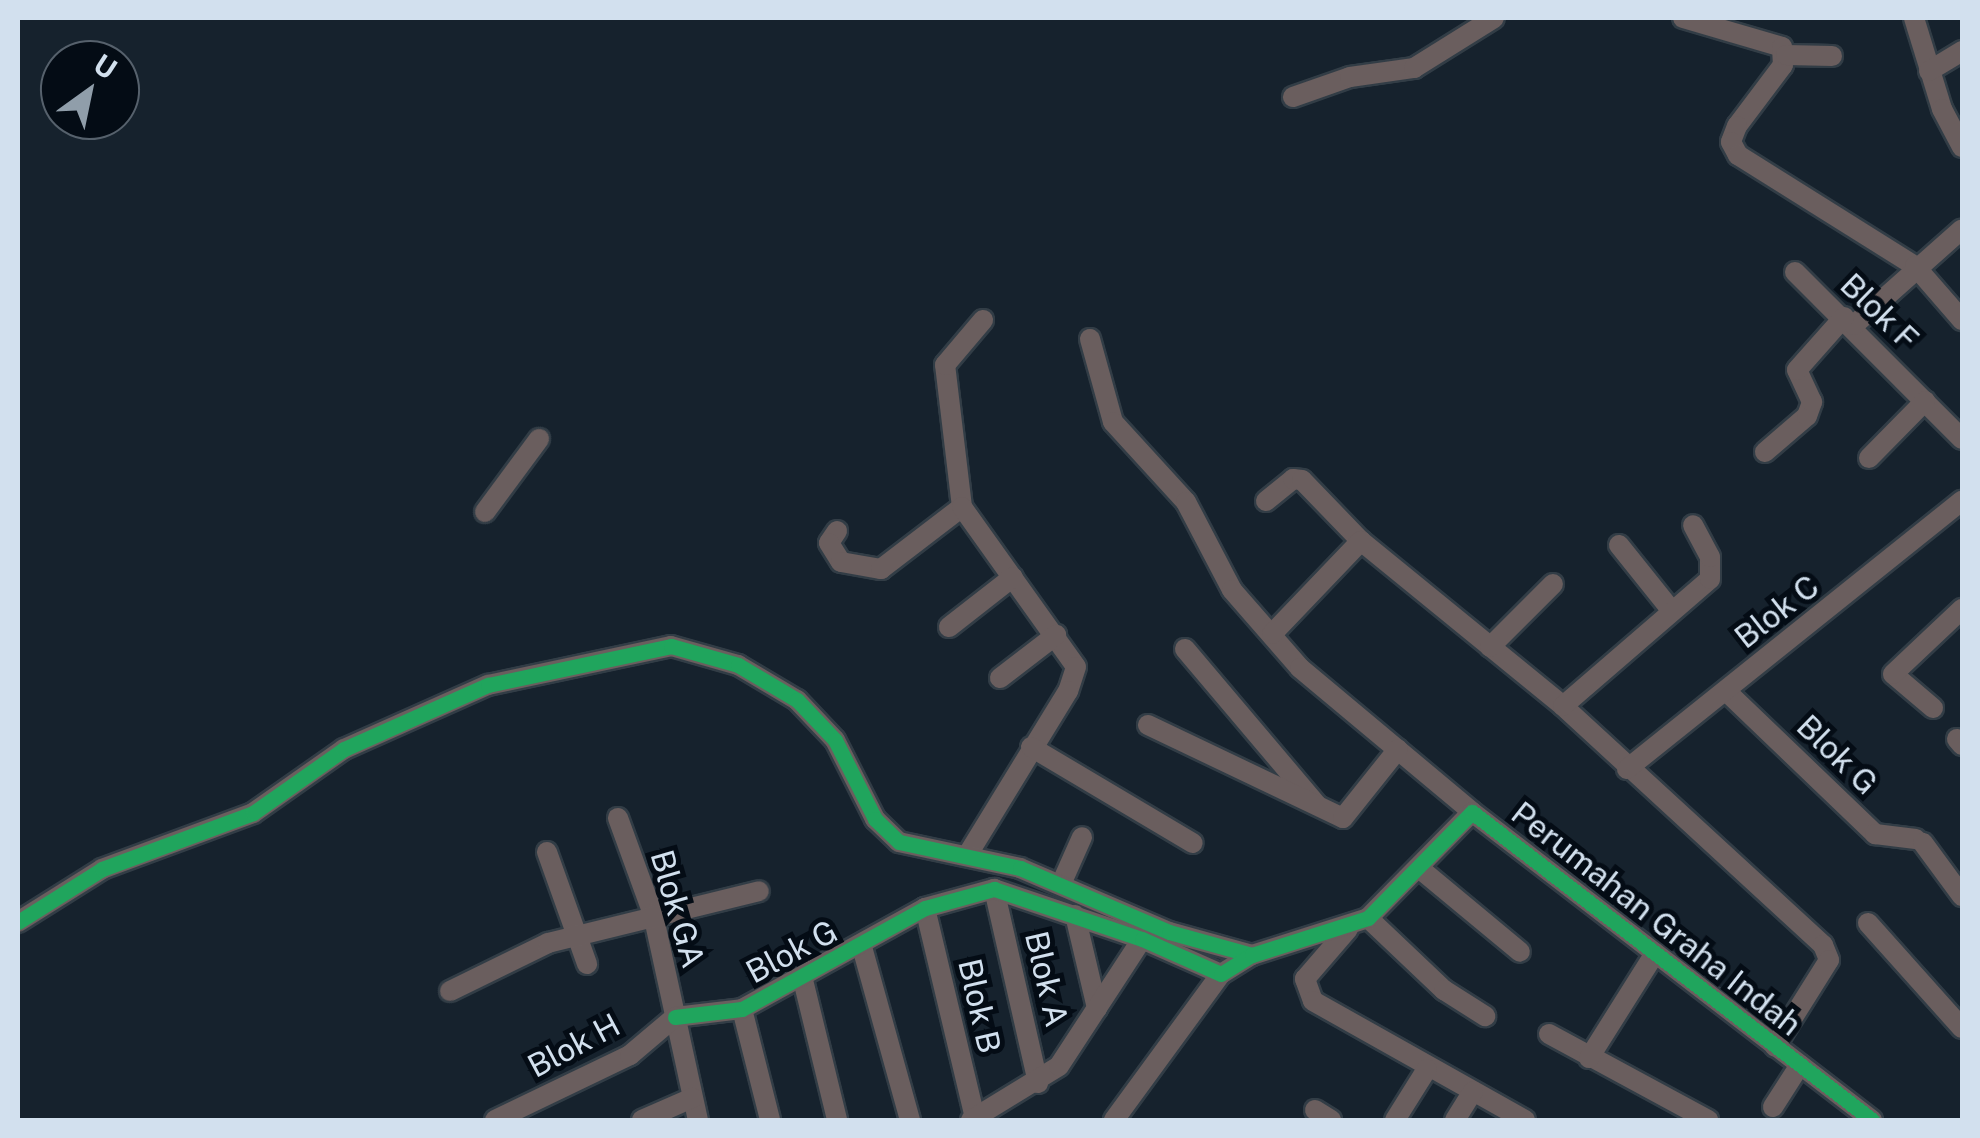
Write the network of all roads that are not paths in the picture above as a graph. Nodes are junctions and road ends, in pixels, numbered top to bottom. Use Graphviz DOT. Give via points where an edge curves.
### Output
graph roads {
  1 [pos="1494,18"];
  2 [pos="1683,18"];
  3 [pos="1914,18"];
  4 [pos="1962,52"];
  5 [pos="1786,55"];
  6 [pos="1832,56"];
  7 [pos="1929,72"];
  8 [pos="1293,98"];
  9 [pos="1962,144"];
  10 [pos="1962,229"];
  11 [pos="1916,266"];
  12 [pos="1794,272"];
  13 [pos="982,320"];
  14 [pos="1962,320"];
  15 [pos="1849,321"];
  16 [pos="1090,339"];
  17 [pos="1926,401"];
  18 [pos="539,439"];
  19 [pos="1962,439"];
  20 [pos="1766,452"];
  21 [pos="1869,458"];
  22 [pos="1962,500"];
  23 [pos="1266,501"];
  24 [pos="962,507"];
  25 [pos="485,512"];
  26 [pos="1693,526"];
  27 [pos="837,531"];
  28 [pos="1362,541"];
  29 [pos="1619,544"];
  30 [pos="1013,577"];
  31 [pos="1553,584"];
  32 [pos="1671,610"];
  33 [pos="1962,610"];
  34 [pos="949,628"];
  35 [pos="1272,634"];
  36 [pos="1056,635"];
  37 [pos="1490,648"];
  38 [pos="1185,649"];
  39 [pos="1000,678"];
  40 [pos="1726,691"];
  41 [pos="1563,706"];
  42 [pos="1932,708"];
  43 [pos="1148,725"];
  44 [pos="1031,747"];
  45 [pos="1398,749"];
  46 [pos="1627,769"];
  47 [pos="1318,807"];
  48 [pos="1472,812"];
  49 [pos="618,818"];
  50 [pos="1082,837"];
  51 [pos="1192,843"];
  52 [pos="546,852"];
  53 [pos="967,856"];
  54 [pos="1419,868"];
  55 [pos="1062,882"];
  56 [pos="994,889"];
  57 [pos="759,891"];
  58 [pos="1962,896"];
  59 [pos="925,908"];
  60 [pos="653,914"];
  61 [pos="1075,915"];
  62 [pos="1368,918"];
  63 [pos="18,922"];
  64 [pos="1868,923"];
  65 [pos="1348,929"];
  66 [pos="578,934"];
  67 [pos="1142,939"];
  68 [pos="862,947"];
  69 [pos="1520,952"];
  70 [pos="1655,953"];
  71 [pos="1252,955"];
  72 [pos="588,964"];
  73 [pos="1221,974"];
  74 [pos="803,980"];
  75 [pos="450,991"];
  76 [pos="1097,1008"];
  77 [pos="742,1010"];
  78 [pos="1485,1016"];
  79 [pos="675,1017"];
  80 [pos="1962,1028"];
  81 [pos="1549,1034"];
  82 [pos="1775,1046"];
  83 [pos="1589,1058"];
  84 [pos="1800,1065"];
  85 [pos="1426,1069"];
  86 [pos="1038,1082"];
  87 [pos="1473,1091"];
  88 [pos="692,1098"];
  89 [pos="1773,1107"];
  90 [pos="973,1119"];
  91 [pos="495,1120"];
  92 [pos="642,1120"];
  93 [pos="698,1120"];
  94 [pos="770,1120"];
  95 [pos="837,1120"];
  96 [pos="910,1120"];
  97 [pos="1114,1120"];
  98 [pos="1395,1120"];
  99 [pos="1456,1120"];
  100 [pos="1525,1120"];
  101 [pos="1708,1120"];
  102 [pos="1872,1120"];
  1 -- 8 [label="street" via="1414,68 1350,77"];
  2 -- 5 [label="street" via="1769,38"];
  3 -- 7 [label="street"];
  4 -- 7 [label="street"];
  5 -- 6 [label="street"];
  5 -- 11 [label="street" via="1737,126 1731,142 1738,155"];
  7 -- 9 [label="street"];
  10 -- 11 [label="street"];
  11 -- 14 [label="street"];
  11 -- 15 [label="street"];
  12 -- 15 [label="street, Blok F"];
  13 -- 24 [label="street" via="945,365"];
  15 -- 17 [label="street, Blok F"];
  15 -- 20 [label="street" via="1797,370 1812,402 1807,416"];
  16 -- 35 [label="street" via="1113,422 1177,489 1232,590"];
  17 -- 19 [label="street, Blok F"];
  17 -- 21 [label="street"];
  18 -- 25 [label="street"];
  22 -- 40 [label="street, Blok C"];
  23 -- 28 [label="street" via="1298,478"];
  24 -- 27 [label="street" via="881,570 841,562 830,543"];
  24 -- 30 [label="street"];
  26 -- 32 [label="street" via="1715,572"];
  28 -- 35 [label="street"];
  28 -- 37 [label="street"];
  29 -- 32 [label="street"];
  30 -- 34 [label="street"];
  30 -- 36 [label="street"];
  31 -- 37 [label="street"];
  32 -- 41 [label="street"];
  33 -- 42 [label="street" via="1893,674"];
  35 -- 45 [label="street" via="1300,668"];
  36 -- 39 [label="street"];
  36 -- 44 [label="street" via="1076,667 1075,678"];
  37 -- 41 [label="street"];
  38 -- 47 [label="street"];
  40 -- 46 [label="street, Blok C"];
  40 -- 58 [label="street, Blok G" via="1875,834 1920,841"];
  41 -- 46 [label="street"];
  43 -- 47 [label="street"];
  44 -- 51 [label="street"];
  44 -- 53 [label="street"];
  45 -- 47 [label="street" via="1348,816"];
  45 -- 48 [label="street"];
  46 -- 82 [label="street" via="1826,950 1829,960 1812,995"];
  48 -- 54 [label="street, Perumahan Graha Indah"];
  48 -- 70 [label="street, Perumahan Graha Indah"];
  49 -- 60 [label="street, Blok GA"];
  50 -- 55 [label="street"];
  52 -- 66 [label="street"];
  53 -- 55 [label="street"];
  53 -- 63 [label="street" via="912,847 884,832 820,723 769,682 714,656 644,646 501,679 344,749 253,813 102,869"];
  54 -- 62 [label="street, Perumahan Graha Indah"];
  54 -- 69 [label="street"];
  55 -- 71 [label="street" via="1168,932"];
  56 -- 59 [label="street"];
  56 -- 61 [label="street"];
  56 -- 86 [label="street, Blok A"];
  57 -- 60 [label="street"];
  59 -- 68 [label="street, Blok G"];
  59 -- 90 [label="street, Blok B"];
  60 -- 66 [label="street"];
  60 -- 79 [label="street, Blok GA"];
  61 -- 67 [label="street"];
  61 -- 76 [label="street"];
  62 -- 65 [label="street, Perumahan Graha Indah"];
  62 -- 78 [label="street" via="1444,990"];
  64 -- 80 [label="street"];
  65 -- 71 [label="street, Perumahan Graha Indah"];
  65 -- 85 [label="street" via="1305,979 1306,993"];
  66 -- 72 [label="street"];
  66 -- 75 [label="street"];
  67 -- 73 [label="street"];
  67 -- 76 [label="street"];
  68 -- 74 [label="street, Blok G"];
  68 -- 96 [label="street"];
  70 -- 82 [label="street, Perumahan Graha Indah"];
  70 -- 83 [label="street"];
  71 -- 73 [label="street, Perumahan Graha Indah"];
  73 -- 97 [label="street"];
  74 -- 77 [label="street, Blok G"];
  74 -- 95 [label="street"];
  76 -- 86 [label="street" via="1076,1045"];
  77 -- 79 [label="street, Blok G"];
  77 -- 94 [label="street"];
  79 -- 88 [label="street"];
  79 -- 91 [label="street, Blok H" via="630,1055"];
  81 -- 83 [label="street"];
  82 -- 84 [label="street, Perumahan Graha Indah"];
  83 -- 101 [label="street"];
  84 -- 89 [label="street"];
  84 -- 102 [label="street, Perumahan Graha Indah"];
  85 -- 87 [label="street"];
  85 -- 98 [label="street"];
  86 -- 90 [label="street"];
  87 -- 99 [label="street"];
  87 -- 100 [label="street"];
  88 -- 92 [label="street"];
  88 -- 93 [label="street"];
}
